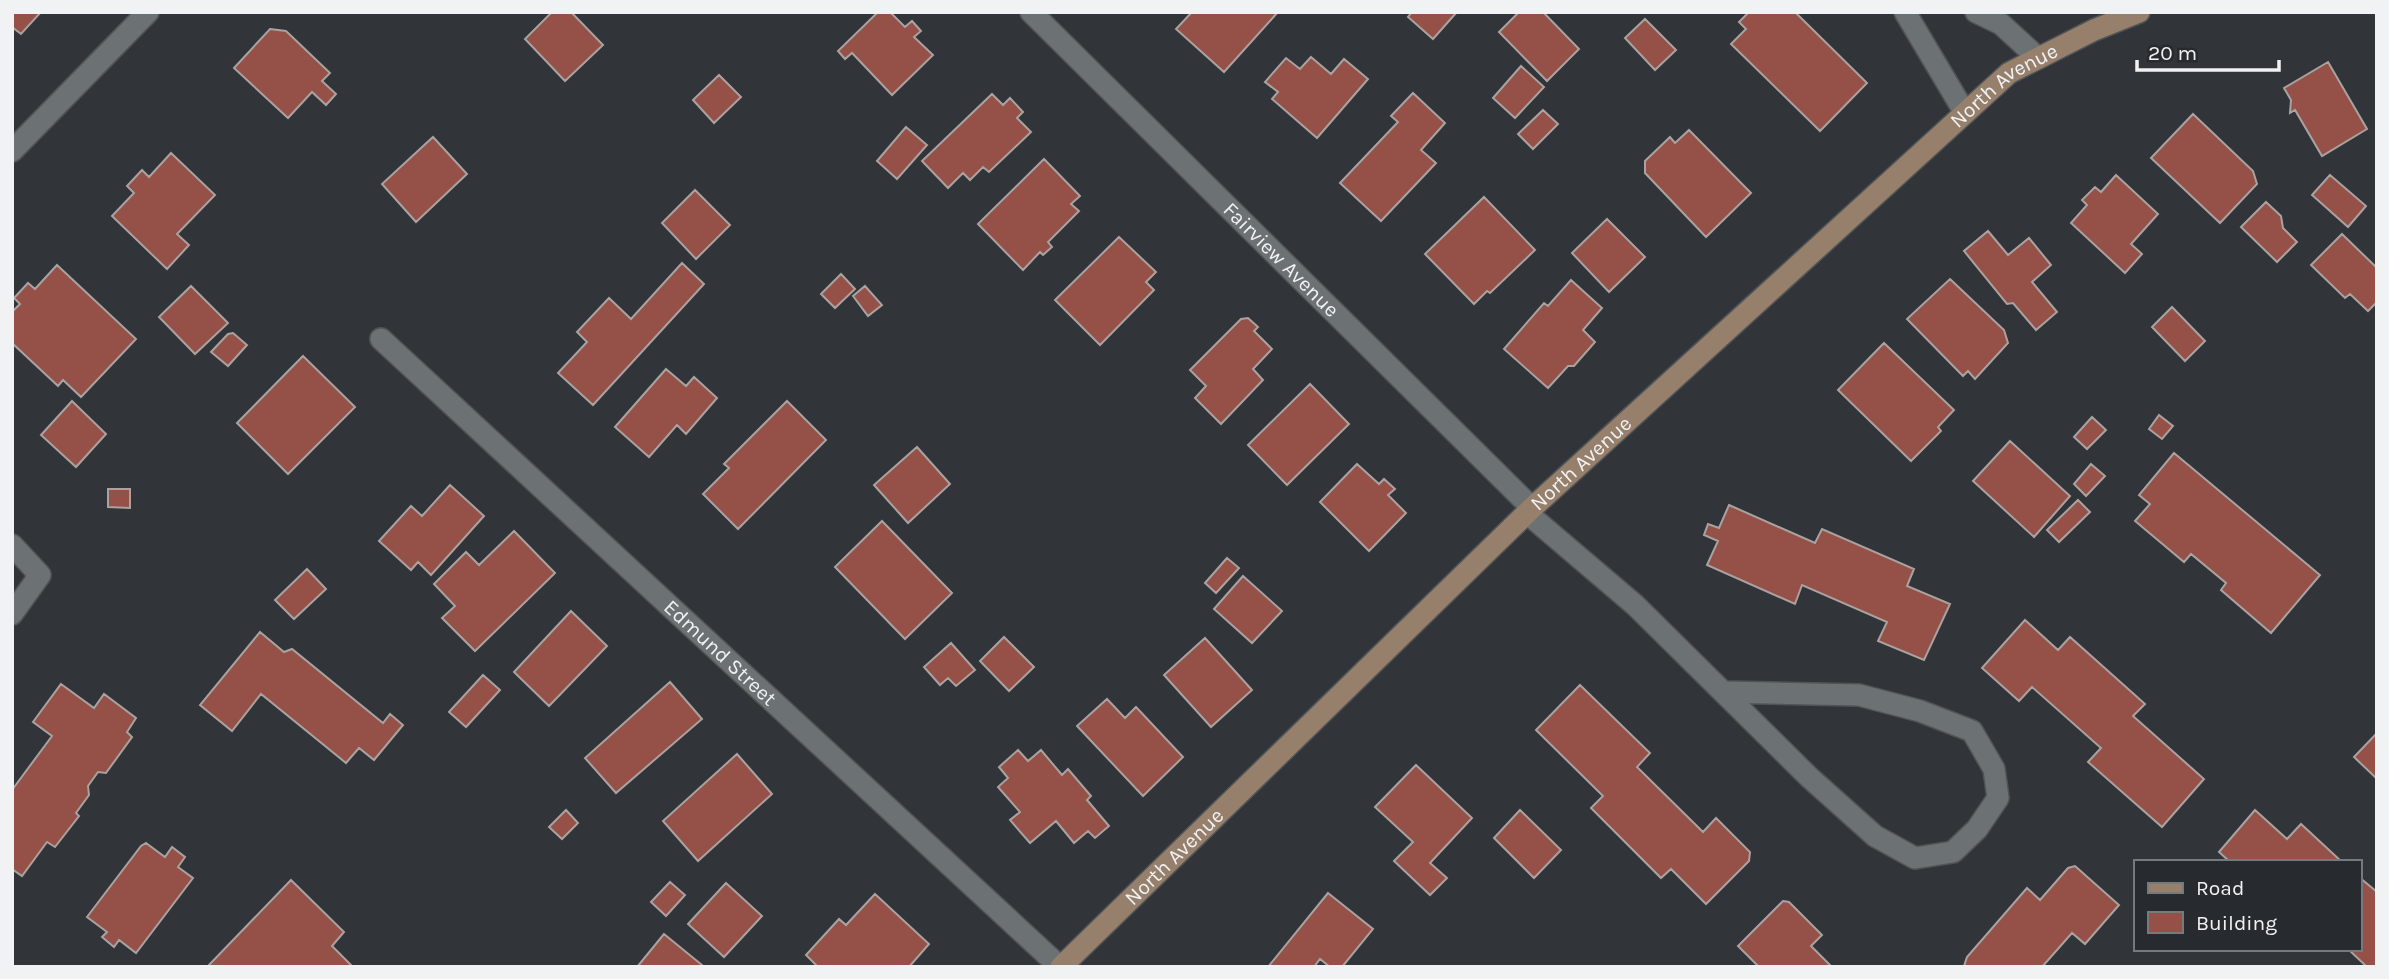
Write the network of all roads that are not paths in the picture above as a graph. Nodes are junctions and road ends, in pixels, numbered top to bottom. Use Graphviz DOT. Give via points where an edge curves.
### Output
graph roads {
  1 [pos="148,12"];
  2 [pos="1031,12"];
  3 [pos="1905,12"];
  4 [pos="1976,12"];
  5 [pos="2139,12"];
  6 [pos="2038,58"];
  7 [pos="1965,113"];
  8 [pos="12,151"];
  9 [pos="381,339"];
  10 [pos="1530,510"];
  11 [pos="12,545"];
  12 [pos="12,614"];
  13 [pos="1726,692"];
  14 [pos="1061,967"];
  1 -- 8 [label="street"];
  2 -- 10 [label="street, Fairview Avenue"];
  3 -- 7 [label="street"];
  4 -- 6 [label="street" via="2001,24"];
  5 -- 6 [label="street, North Avenue"];
  6 -- 7 [label="street, North Avenue" via="2009,73"];
  7 -- 10 [label="street, North Avenue"];
  9 -- 14 [label="street, Edmund Street"];
  10 -- 13 [label="street, Fairview Avenue"];
  10 -- 14 [label="street, North Avenue"];
  11 -- 12 [label="street" via="40,575"];
  13 -- 13 [label="street, Fairview Avenue" via="1875,836 1915,858 1953,852 1977,829 1998,798 1994,769 1972,731 1859,695"];
}
